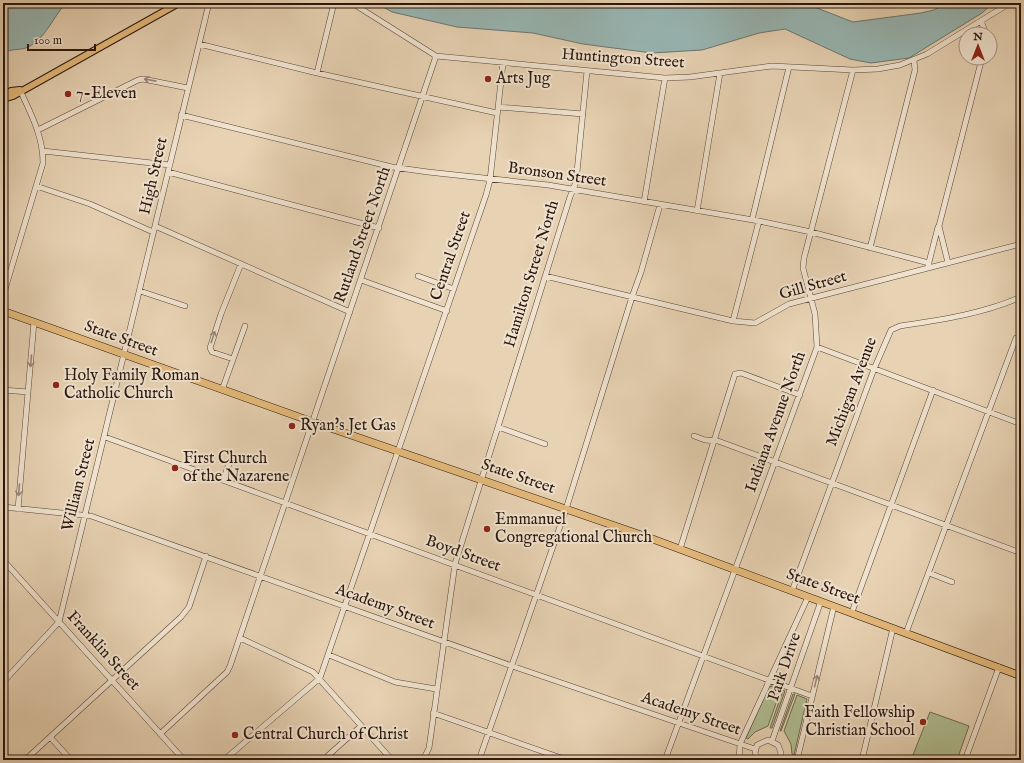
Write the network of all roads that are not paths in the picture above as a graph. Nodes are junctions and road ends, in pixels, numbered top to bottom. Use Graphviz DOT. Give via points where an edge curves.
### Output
graph roads {
  1 [pos="179,3"];
  2 [pos="209,3"];
  3 [pos="334,3"];
  4 [pos="352,3"];
  5 [pos="1010,3"];
  6 [pos="981,21"];
  7 [pos="983,26"];
  8 [pos="199,44"];
  9 [pos="436,56"];
  10 [pos="914,61"];
  11 [pos="503,63"];
  12 [pos="980,66"];
  13 [pos="789,67"];
  14 [pos="853,70"];
  15 [pos="587,71"];
  16 [pos="317,73"];
  17 [pos="720,73"];
  18 [pos="665,78"];
  19 [pos="188,88"];
  20 [pos="20,90"];
  21 [pos="423,96"];
  22 [pos="3,97"];
  23 [pos="498,107"];
  24 [pos="497,113"];
  25 [pos="583,114"];
  26 [pos="181,115"];
  27 [pos="38,130"];
  28 [pos="43,151"];
  29 [pos="170,165"];
  30 [pos="400,166"];
  31 [pos="168,172"];
  32 [pos="490,180"];
  33 [pos="36,186"];
  34 [pos="574,190"];
  35 [pos="644,202"];
  36 [pos="660,205"];
  37 [pos="697,211"];
  38 [pos="752,220"];
  39 [pos="759,221"];
  40 [pos="155,226"];
  41 [pos="939,226"];
  42 [pos="379,228"];
  43 [pos="153,232"];
  44 [pos="811,232"];
  45 [pos="1021,244"];
  46 [pos="870,248"];
  47 [pos="948,263"];
  48 [pos="241,264"];
  49 [pos="928,266"];
  50 [pos="418,276"];
  51 [pos="545,276"];
  52 [pos="361,280"];
  53 [pos="454,289"];
  54 [pos="140,290"];
  55 [pos="3,296"];
  56 [pos="632,297"];
  57 [pos="1021,297"];
  58 [pos="811,299"];
  59 [pos="185,306"];
  60 [pos="3,311"];
  61 [pos="447,311"];
  62 [pos="350,312"];
  63 [pos="733,321"];
  64 [pos="34,322"];
  65 [pos="245,326"];
  66 [pos="1016,338"];
  67 [pos="817,347"];
  68 [pos="124,355"];
  69 [pos="233,360"];
  70 [pos="874,369"];
  71 [pos="3,390"];
  72 [pos="222,390"];
  73 [pos="933,390"];
  74 [pos="28,392"];
  75 [pos="800,395"];
  76 [pos="988,412"];
  77 [pos="313,422"];
  78 [pos="1021,424"];
  79 [pos="498,427"];
  80 [pos="105,436"];
  81 [pos="694,436"];
  82 [pos="714,441"];
  83 [pos="545,444"];
  84 [pos="399,452"];
  85 [pos="235,458"];
  86 [pos="775,462"];
  87 [pos="223,480"];
  88 [pos="481,480"];
  89 [pos="832,483"];
  90 [pos="286,502"];
  91 [pos="891,505"];
  92 [pos="3,507"];
  93 [pos="18,509"];
  94 [pos="566,509"];
  95 [pos="86,515"];
  96 [pos="946,526"];
  97 [pos="370,534"];
  98 [pos="680,549"];
  99 [pos="1021,553"];
  100 [pos="206,556"];
  101 [pos="3,560"];
  102 [pos="455,564"];
  103 [pos="736,570"];
  104 [pos="929,572"];
  105 [pos="261,576"];
  106 [pos="952,582"];
  107 [pos="792,591"];
  108 [pos="536,594"];
  109 [pos="808,597"];
  110 [pos="821,601"];
  111 [pos="345,606"];
  112 [pos="834,606"];
  113 [pos="852,612"];
  114 [pos="59,622"];
  115 [pos="893,628"];
  116 [pos="906,633"];
  117 [pos="240,638"];
  118 [pos="444,641"];
  119 [pos="329,655"];
  120 [pos="703,656"];
  121 [pos="512,666"];
  122 [pos="999,668"];
  123 [pos="1021,676"];
  124 [pos="320,678"];
  125 [pos="112,680"];
  126 [pos="769,680"];
  127 [pos="3,682"];
  128 [pos="791,688"];
  129 [pos="436,689"];
  130 [pos="812,696"];
  131 [pos="434,713"];
  132 [pos="678,724"];
  133 [pos="361,726"];
  134 [pos="489,732"];
  135 [pos="160,734"];
  136 [pos="50,737"];
  137 [pos="772,741"];
  138 [pos="740,744"];
  139 [pos="756,749"];
  140 [pos="780,758"];
  141 [pos="25,760"];
  142 [pos="71,760"];
  143 [pos="184,760"];
  144 [pos="224,760"];
  145 [pos="323,760"];
  146 [pos="392,760"];
  147 [pos="423,760"];
  148 [pos="479,760"];
  149 [pos="567,760"];
  150 [pos="666,760"];
  151 [pos="739,760"];
  152 [pos="757,760"];
  153 [pos="786,760"];
  154 [pos="797,760"];
  155 [pos="862,760"];
  156 [pos="964,760"];
  1 -- 20 [label="main road"];
  2 -- 8 [label="street, High Street"];
  3 -- 16 [label="street"];
  4 -- 9 [label="street, Huntington Street"];
  5 -- 6 [label="street, Huntington Street"];
  6 -- 7 [label="street"];
  6 -- 10 [label="street, Huntington Street"];
  8 -- 16 [label="street"];
  8 -- 19 [label="street, High Street"];
  9 -- 11 [label="street, Huntington Street"];
  9 -- 21 [label="street, Rutland Street North"];
  10 -- 14 [label="street, Huntington Street" via="878,69"];
  10 -- 46 [label="street" via="915,70"];
  11 -- 15 [label="street, Huntington Street"];
  11 -- 23 [label="street, Central Street"];
  12 -- 41 [label="street"];
  13 -- 14 [label="street, Huntington Street"];
  13 -- 17 [label="street, Huntington Street" via="761,66"];
  13 -- 38 [label="street"];
  14 -- 44 [label="street, Indiana Avenue North"];
  15 -- 18 [label="street, Huntington Street"];
  15 -- 25 [label="street, Hamilton Street North"];
  16 -- 21 [label="street"];
  17 -- 18 [label="street, Huntington Street"];
  17 -- 37 [label="street"];
  18 -- 35 [label="street"];
  19 -- 26 [label="street, High Street"];
  19 -- 27 [label="street, one-way" via="138,80"];
  20 -- 22 [label="main road" via="11,91"];
  20 -- 27 [label="street"];
  21 -- 24 [label="street"];
  21 -- 30 [label="street, Rutland Street North"];
  23 -- 24 [label="street, Central Street"];
  23 -- 25 [label="street"];
  24 -- 32 [label="street, Central Street"];
  25 -- 34 [label="street, Hamilton Street North"];
  26 -- 29 [label="street, High Street"];
  26 -- 30 [label="street, Bronson Street" via="392,167"];
  27 -- 28 [label="street"];
  28 -- 29 [label="street"];
  28 -- 33 [label="street"];
  29 -- 31 [label="street, High Street"];
  30 -- 32 [label="street, Bronson Street"];
  30 -- 42 [label="street, Rutland Street North"];
  31 -- 40 [label="street, High Street"];
  31 -- 42 [label="street"];
  32 -- 34 [label="street, Bronson Street"];
  32 -- 53 [label="street, Central Street"];
  33 -- 43 [label="street" via="90,204"];
  33 -- 55 [label="street"];
  34 -- 35 [label="street, Bronson Street"];
  34 -- 51 [label="street, Hamilton Street North"];
  35 -- 36 [label="street, Bronson Street"];
  36 -- 37 [label="street, Bronson Street"];
  36 -- 56 [label="street"];
  37 -- 38 [label="street, Bronson Street"];
  38 -- 39 [label="street, Bronson Street"];
  39 -- 44 [label="street, Bronson Street"];
  39 -- 63 [label="street"];
  40 -- 43 [label="street, High Street"];
  40 -- 48 [label="street"];
  41 -- 47 [label="street"];
  41 -- 49 [label="street"];
  42 -- 52 [label="street, Rutland Street North"];
  43 -- 54 [label="street, High Street"];
  44 -- 46 [label="street, Bronson Street"];
  44 -- 58 [label="street, Indiana Avenue North" via="803,268"];
  45 -- 47 [label="street, Gill Street"];
  46 -- 49 [label="street, Bronson Street"];
  47 -- 49 [label="street, Gill Street"];
  48 -- 62 [label="street"];
  69 -- 48 [label="street, one-way" via="212,352 210,348"];
  49 -- 58 [label="street, Gill Street"];
  50 -- 53 [label="street"];
  51 -- 56 [label="street, Gill Street"];
  51 -- 79 [label="street, Hamilton Street North"];
  52 -- 61 [label="street"];
  52 -- 62 [label="street, Rutland Street North"];
  53 -- 61 [label="street, Central Street"];
  54 -- 59 [label="street"];
  54 -- 68 [label="street, High Street"];
  56 -- 63 [label="street, Gill Street"];
  56 -- 94 [label="street"];
  57 -- 70 [label="street, Michigan Avenue" via="961,315 896,327 888,334"];
  58 -- 63 [label="street, Gill Street" via="783,306 755,323"];
  58 -- 67 [label="street, Indiana Avenue North" via="815,314"];
  60 -- 64 [label="highway, State Street"];
  61 -- 84 [label="street, Central Street"];
  62 -- 77 [label="street, Rutland Street North"];
  64 -- 68 [label="highway, State Street"];
  64 -- 74 [label="street, one-way"];
  65 -- 69 [label="street"];
  66 -- 76 [label="street"];
  67 -- 70 [label="street"];
  67 -- 75 [label="street, Indiana Avenue North"];
  68 -- 72 [label="highway, State Street"];
  68 -- 80 [label="street, William Street"];
  69 -- 72 [label="street"];
  70 -- 73 [label="street"];
  70 -- 89 [label="street, Michigan Avenue"];
  71 -- 74 [label="street"];
  72 -- 77 [label="highway, State Street"];
  73 -- 76 [label="street"];
  73 -- 91 [label="street"];
  74 -- 93 [label="street, one-way"];
  75 -- 82 [label="street" via="736,373"];
  75 -- 86 [label="street, Indiana Avenue North"];
  76 -- 78 [label="street"];
  76 -- 96 [label="street"];
  77 -- 84 [label="highway, State Street"];
  77 -- 90 [label="street, Rutland Street North"];
  79 -- 83 [label="street"];
  79 -- 88 [label="street, Hamilton Street North"];
  80 -- 87 [label="street, Boyd Street"];
  80 -- 95 [label="street, William Street"];
  81 -- 82 [label="street"];
  82 -- 86 [label="street"];
  82 -- 98 [label="street"];
  84 -- 88 [label="highway, State Street"];
  84 -- 97 [label="street, Central Street"];
  85 -- 87 [label="street" via="229,464"];
  86 -- 89 [label="street"];
  86 -- 103 [label="street, Indiana Avenue North"];
  87 -- 90 [label="street, Boyd Street"];
  88 -- 94 [label="highway, State Street"];
  88 -- 102 [label="street, Hamilton Street North"];
  89 -- 91 [label="street"];
  89 -- 107 [label="street, Michigan Avenue"];
  90 -- 97 [label="street, Boyd Street"];
  90 -- 105 [label="street, Rutland Street North"];
  91 -- 96 [label="street"];
  91 -- 113 [label="street"];
  92 -- 93 [label="street, Academy Street"];
  93 -- 95 [label="street, Academy Street"];
  94 -- 98 [label="highway, State Street"];
  94 -- 108 [label="street"];
  95 -- 100 [label="street, Academy Street"];
  95 -- 114 [label="street, William Street"];
  96 -- 99 [label="street"];
  96 -- 104 [label="street"];
  97 -- 102 [label="street, Boyd Street"];
  97 -- 111 [label="street, Central Street"];
  98 -- 103 [label="highway, State Street"];
  100 -- 105 [label="street, Academy Street"];
  100 -- 125 [label="street" via="189,607"];
  101 -- 114 [label="street, Franklin Street"];
  102 -- 108 [label="street, Boyd Street"];
  102 -- 118 [label="street, Hamilton Street North"];
  103 -- 107 [label="highway, State Street"];
  103 -- 120 [label="street, Indiana Avenue North"];
  104 -- 106 [label="street"];
  104 -- 116 [label="street"];
  105 -- 111 [label="street, Academy Street"];
  105 -- 117 [label="street, Rutland Street North"];
  107 -- 109 [label="highway, State Street"];
  108 -- 120 [label="street, Boyd Street"];
  108 -- 121 [label="street"];
  109 -- 110 [label="highway, State Street"];
  109 -- 126 [label="street"];
  110 -- 112 [label="highway, State Street"];
  110 -- 128 [label="street, Park Drive"];
  111 -- 118 [label="street, Academy Street"];
  111 -- 119 [label="street, Central Street"];
  112 -- 113 [label="highway, State Street"];
  130 -- 112 [label="street, one-way"];
  113 -- 115 [label="highway, State Street"];
  114 -- 125 [label="street, Franklin Street"];
  114 -- 127 [label="street"];
  115 -- 116 [label="highway, State Street"];
  115 -- 155 [label="street"];
  116 -- 122 [label="highway, State Street"];
  117 -- 124 [label="street" via="313,672"];
  117 -- 135 [label="street, Rutland Street North" via="227,672"];
  118 -- 121 [label="street, Academy Street"];
  118 -- 129 [label="street, Hamilton Street North"];
  119 -- 124 [label="street, Central Street"];
  119 -- 129 [label="street" via="395,682"];
  120 -- 126 [label="street, Boyd Street"];
  120 -- 132 [label="street, Indiana Avenue North"];
  121 -- 132 [label="street, Academy Street"];
  121 -- 134 [label="street"];
  122 -- 123 [label="highway, State Street"];
  122 -- 156 [label="street"];
  124 -- 133 [label="street"];
  124 -- 144 [label="street"];
  125 -- 135 [label="street, Franklin Street"];
  125 -- 136 [label="street"];
  126 -- 128 [label="street, Boyd Street"];
  126 -- 138 [label="street"];
  128 -- 130 [label="street, Boyd Street"];
  128 -- 137 [label="street, Park Drive"];
  129 -- 131 [label="street, Hamilton Street North"];
  130 -- 154 [label="street"];
  131 -- 134 [label="street"];
  131 -- 147 [label="street, Hamilton Street North" via="429,748"];
  132 -- 138 [label="street, Academy Street"];
  132 -- 150 [label="street, Indiana Avenue North"];
  133 -- 145 [label="street"];
  133 -- 146 [label="street"];
  134 -- 148 [label="street"];
  134 -- 149 [label="street"];
  135 -- 143 [label="street, Franklin Street"];
  136 -- 141 [label="street"];
  136 -- 142 [label="street"];
  137 -- 139 [label="street" via="760,742"];
  137 -- 140 [label="street" via="780,749"];
  138 -- 139 [label="street, Academy Street"];
  138 -- 151 [label="street"];
  139 -- 152 [label="street"];
  140 -- 153 [label="street"];
}
